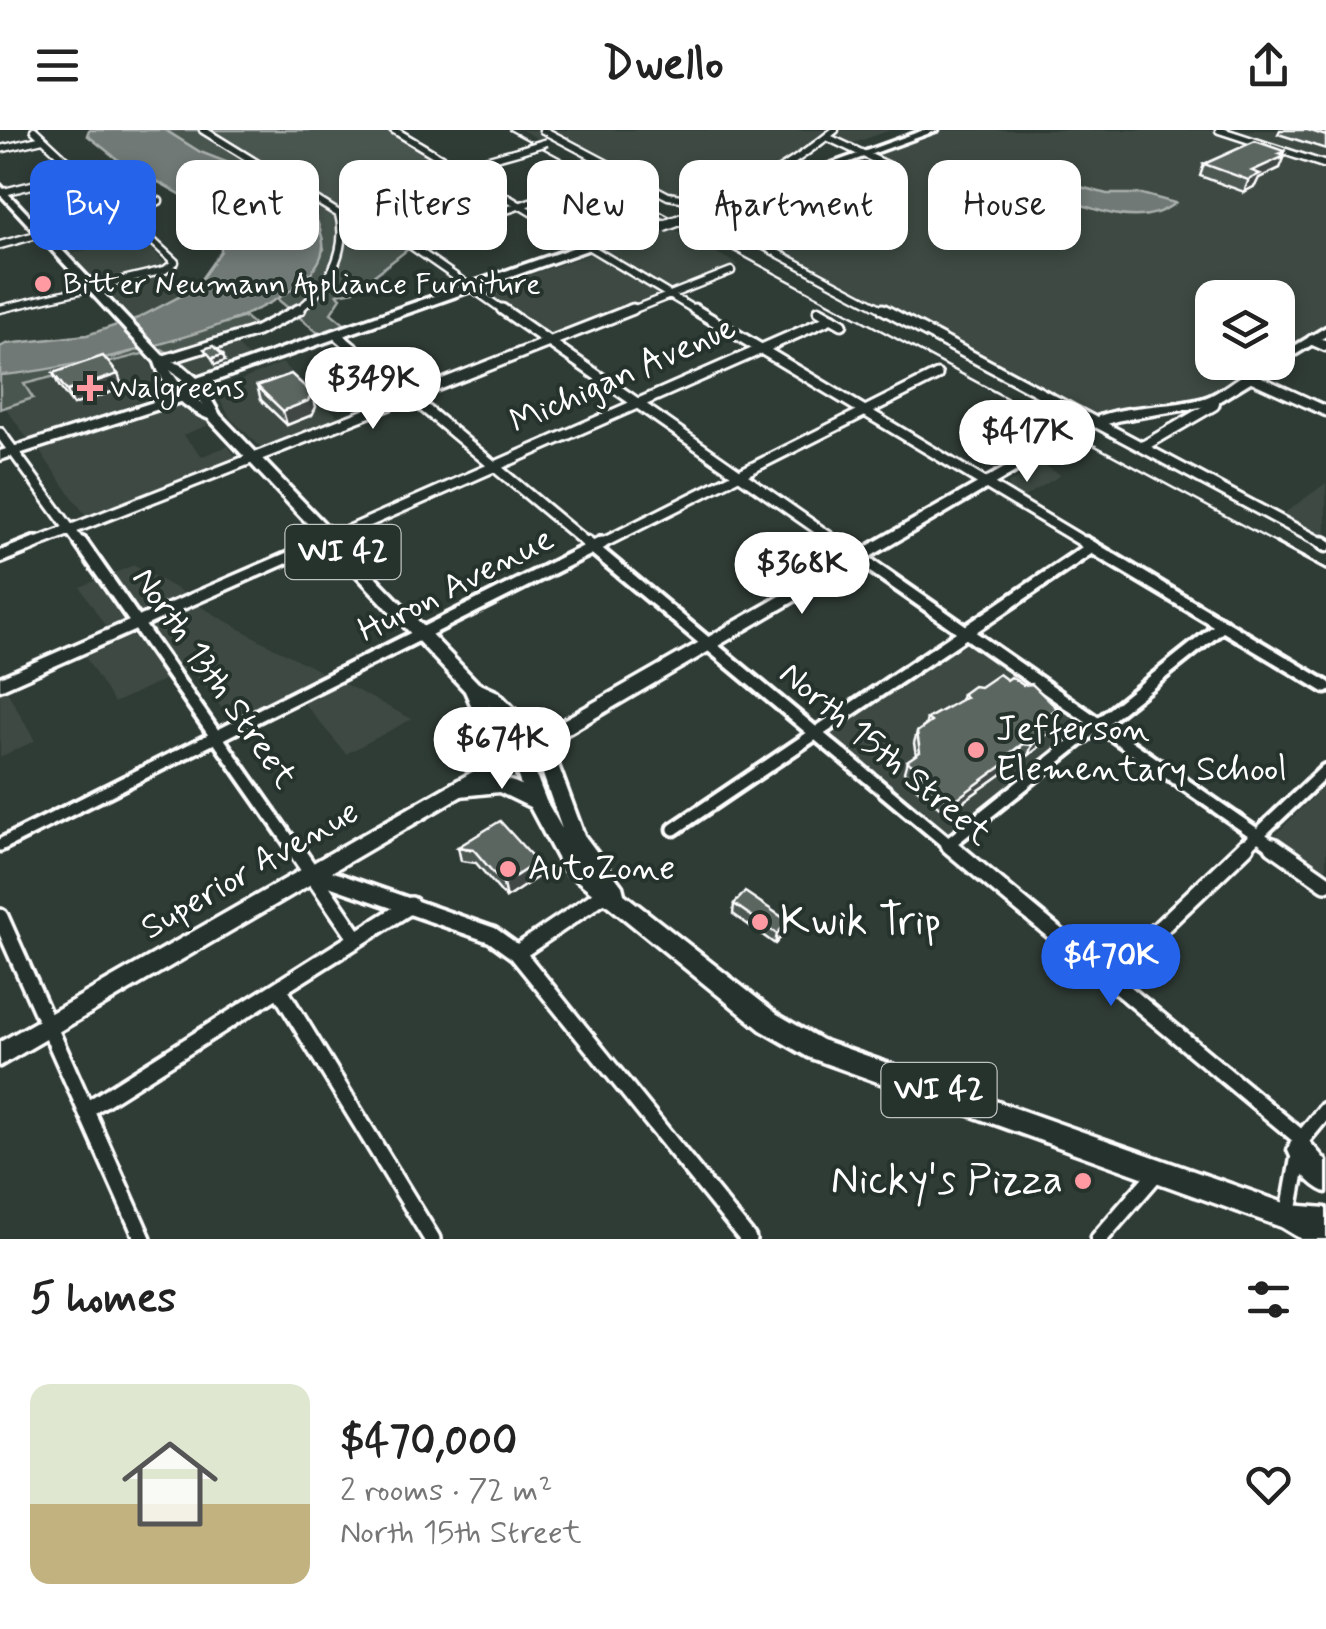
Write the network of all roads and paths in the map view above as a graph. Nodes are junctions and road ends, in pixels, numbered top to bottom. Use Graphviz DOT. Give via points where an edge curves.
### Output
graph roads {
  1 [pos="34,130"];
  2 [pos="203,130"];
  3 [pos="419,130"];
  4 [pos="543,130"];
  5 [pos="835,130"];
  6 [pos="911,130"];
  7 [pos="933,130"];
  8 [pos="1219,130"];
  9 [pos="398,132"];
  10 [pos="825,138"];
  11 [pos="43,139"];
  12 [pos="557,139"];
  13 [pos="0,149"];
  14 [pos="858,153"];
  15 [pos="66,160"];
  16 [pos="444,160"];
  17 [pos="485,160"];
  18 [pos="796,160"];
  19 [pos="837,160"];
  20 [pos="1326,166"];
  21 [pos="30,184"];
  22 [pos="1,191"];
  23 [pos="507,198"];
  24 [pos="159,201"];
  25 [pos="156,202"];
  26 [pos="527,204"];
  27 [pos="520,206"];
  28 [pos="679,208"];
  29 [pos="527,210"];
  30 [pos="30,221"];
  31 [pos="30,236"];
  32 [pos="156,243"];
  33 [pos="0,244"];
  34 [pos="58,250"];
  35 [pos="585,250"];
  36 [pos="594,250"];
  37 [pos="731,271"];
  38 [pos="92,287"];
  39 [pos="472,290"];
  40 [pos="670,295"];
  41 [pos="0,309"];
  42 [pos="819,311"];
  43 [pos="832,318"];
  44 [pos="842,324"];
  45 [pos="1326,330"];
  46 [pos="339,337"];
  47 [pos="1312,340"];
  48 [pos="548,343"];
  49 [pos="1326,346"];
  50 [pos="761,350"];
  51 [pos="1295,350"];
  52 [pos="160,362"];
  53 [pos="937,376"];
  54 [pos="1248,380"];
  55 [pos="1255,380"];
  56 [pos="190,390"];
  57 [pos="410,397"];
  58 [pos="1215,399"];
  59 [pos="144,402"];
  60 [pos="636,404"];
  61 [pos="1182,408"];
  62 [pos="864,412"];
  63 [pos="1326,412"];
  64 [pos="124,414"];
  65 [pos="1091,424"];
  66 [pos="1180,424"];
  67 [pos="0,434"];
  68 [pos="1142,447"];
  69 [pos="7,454"];
  70 [pos="254,458"];
  71 [pos="494,466"];
  72 [pos="738,475"];
  73 [pos="986,484"];
  74 [pos="70,530"];
  75 [pos="330,538"];
  76 [pos="1326,545"];
  77 [pos="1092,547"];
  78 [pos="591,548"];
  79 [pos="0,558"];
  80 [pos="860,558"];
  81 [pos="139,623"];
  82 [pos="1223,625"];
  83 [pos="966,632"];
  84 [pos="420,634"];
  85 [pos="706,645"];
  86 [pos="0,684"];
  87 [pos="1326,687"];
  88 [pos="1098,724"];
  89 [pos="218,735"];
  90 [pos="814,735"];
  91 [pos="528,749"];
  92 [pos="1326,770"];
  93 [pos="460,788"];
  94 [pos="537,802"];
  95 [pos="674,829"];
  96 [pos="1258,836"];
  97 [pos="0,844"];
  98 [pos="948,844"];
  99 [pos="314,873"];
  100 [pos="1326,884"];
  101 [pos="614,899"];
  102 [pos="411,905"];
  103 [pos="0,917"];
  104 [pos="357,939"];
  105 [pos="517,953"];
  106 [pos="1108,978"];
  107 [pos="279,989"];
  108 [pos="49,1026"];
  109 [pos="0,1055"];
  110 [pos="86,1110"];
  111 [pos="1326,1110"];
  112 [pos="1301,1144"];
  113 [pos="1158,1171"];
  114 [pos="1326,1180"];
  115 [pos="1288,1217"];
  116 [pos="1326,1221"];
  117 [pos="142,1239"];
  118 [pos="432,1239"];
  119 [pos="748,1239"];
  120 [pos="1099,1239"];
  121 [pos="1325,1239"];
  1 -- 11 [label="street"];
  2 -- 52 [label="street" via="340,214 346,233 331,271 297,312"];
  3 -- 9 [label="street"];
  4 -- 12 [label="street"];
  5 -- 10 [label="street"];
  6 -- 14 [label="main road"];
  7 -- 14 [label="main road"];
  8 -- 20 [label="street"];
  9 -- 16 [label="street"];
  10 -- 14 [label="street"];
  10 -- 18 [label="street"];
  11 -- 13 [label="street"];
  11 -- 15 [label="street"];
  12 -- 17 [label="street, bridge"];
  12 -- 28 [label="street"];
  14 -- 19 [label="main road"];
  14 -- 65 [label="street" via="878,164 877,170 814,179 716,218"];
  21 -- 22 [label="street"];
  22 -- 30 [label="main road"];
  23 -- 27 [label="street"];
  24 -- 25 [label="street"];
  26 -- 27 [label="street"];
  27 -- 29 [label="street"];
  27 -- 39 [label="street" via="407,243"];
  31 -- 33 [label="street"];
  32 -- 38 [label="street" via="173,266"];
  34 -- 38 [label="main road"];
  35 -- 39 [label="main road"];
  36 -- 40 [label="street"];
  37 -- 40 [label="street"];
  38 -- 41 [label="street"];
  38 -- 52 [label="main road"];
  39 -- 46 [label="main road"];
  39 -- 48 [label="street"];
  40 -- 48 [label="street"];
  40 -- 50 [label="street"];
  42 -- 43 [label="street"];
  43 -- 44 [label="street"];
  43 -- 50 [label="street, Michigan Avenue"];
  45 -- 47 [label="main road, Superior Avenue"];
  46 -- 56 [label="main road"];
  46 -- 57 [label="street, North 15th Street"];
  47 -- 49 [label="street"];
  47 -- 51 [label="main road, Superior Avenue"];
  48 -- 57 [label="street"];
  48 -- 60 [label="street"];
  50 -- 60 [label="street, Michigan Avenue"];
  50 -- 62 [label="street"];
  52 -- 56 [label="main road"];
  52 -- 59 [label="main road" via="163,392"];
  53 -- 62 [label="street, Huron Avenue"];
  54 -- 58 [label="main road, Superior Avenue"];
  55 -- 63 [label="street"];
  56 -- 59 [label="main road"];
  56 -- 64 [label="main road"];
  56 -- 70 [label="main road, WI 42" via="201,412 214,416"];
  57 -- 70 [label="street"];
  57 -- 71 [label="street, North 15th Street"];
  58 -- 61 [label="main road, Superior Avenue"];
  58 -- 66 [label="street"];
  59 -- 64 [label="main road"];
  60 -- 71 [label="street, Michigan Avenue"];
  60 -- 72 [label="street"];
  61 -- 65 [label="main road, Superior Avenue"];
  61 -- 66 [label="street" via="1190,416"];
  62 -- 72 [label="street, Huron Avenue"];
  62 -- 73 [label="street"];
  64 -- 69 [label="main road"];
  65 -- 68 [label="street"];
  65 -- 73 [label="main road, Superior Avenue, bridge"];
  66 -- 68 [label="street"];
  67 -- 69 [label="street, North 13th Street"];
  68 -- 76 [label="street"];
  69 -- 74 [label="street, North 13th Street"];
  70 -- 74 [label="street"];
  70 -- 75 [label="main road, WI 42"];
  71 -- 75 [label="street, Michigan Avenue"];
  71 -- 78 [label="street, North 15th Street"];
  72 -- 78 [label="street, Huron Avenue"];
  72 -- 80 [label="street"];
  73 -- 77 [label="street"];
  73 -- 80 [label="main road, Superior Avenue"];
  74 -- 79 [label="street"];
  74 -- 81 [label="street, North 13th Street"];
  75 -- 81 [label="main road, Michigan Avenue"];
  75 -- 84 [label="main road, WI 42"];
  77 -- 82 [label="street"];
  77 -- 83 [label="street"];
  78 -- 84 [label="street, Huron Avenue"];
  78 -- 85 [label="street, North 15th Street"];
  80 -- 83 [label="street"];
  80 -- 85 [label="main road, Superior Avenue"];
  81 -- 86 [label="main road, Michigan Avenue"];
  81 -- 89 [label="street, North 13th Street"];
  82 -- 87 [label="street"];
  82 -- 88 [label="street"];
  83 -- 88 [label="street"];
  83 -- 90 [label="street"];
  84 -- 89 [label="street, Huron Avenue"];
  84 -- 91 [label="main road, WI 42" via="472,688 492,696"];
  85 -- 90 [label="street, North 15th Street"];
  85 -- 91 [label="main road, Superior Avenue"];
  88 -- 96 [label="street"];
  88 -- 98 [label="street"];
  89 -- 97 [label="street, Huron Avenue"];
  89 -- 99 [label="street, North 13th Street"];
  90 -- 95 [label="street"];
  90 -- 98 [label="street, North 15th Street"];
  91 -- 93 [label="main road, Superior Avenue"];
  91 -- 94 [label="main road, WI 42"];
  91 -- 101 [label="main road, WI 42"];
  92 -- 96 [label="street"];
  93 -- 94 [label="main road" via="501,784"];
  93 -- 99 [label="main road, Superior Avenue"];
  94 -- 101 [label="main road, WI 42" via="570,863"];
  96 -- 100 [label="street"];
  96 -- 106 [label="street"];
  98 -- 106 [label="street, North 15th Street"];
  99 -- 102 [label="street"];
  99 -- 104 [label="street, North 13th Street"];
  99 -- 108 [label="main road, Superior Avenue"];
  101 -- 105 [label="street"];
  101 -- 113 [label="main road, WI 42" via="791,1036"];
  102 -- 104 [label="street"];
  102 -- 105 [label="street" via="492,936"];
  103 -- 108 [label="street"];
  104 -- 107 [label="street"];
  105 -- 119 [label="street"];
  106 -- 112 [label="street, North 15th Street"];
  107 -- 110 [label="street"];
  107 -- 118 [label="street"];
  108 -- 109 [label="main road, Superior Avenue"];
  108 -- 110 [label="street"];
  110 -- 117 [label="street"];
  111 -- 112 [label="street"];
  112 -- 114 [label="main road"];
  112 -- 115 [label="street"];
  113 -- 115 [label="main road, WI 42"];
  113 -- 120 [label="street"];
  115 -- 116 [label="main road, WI 42"];
  115 -- 121 [label="main road, WI 42"];
}
